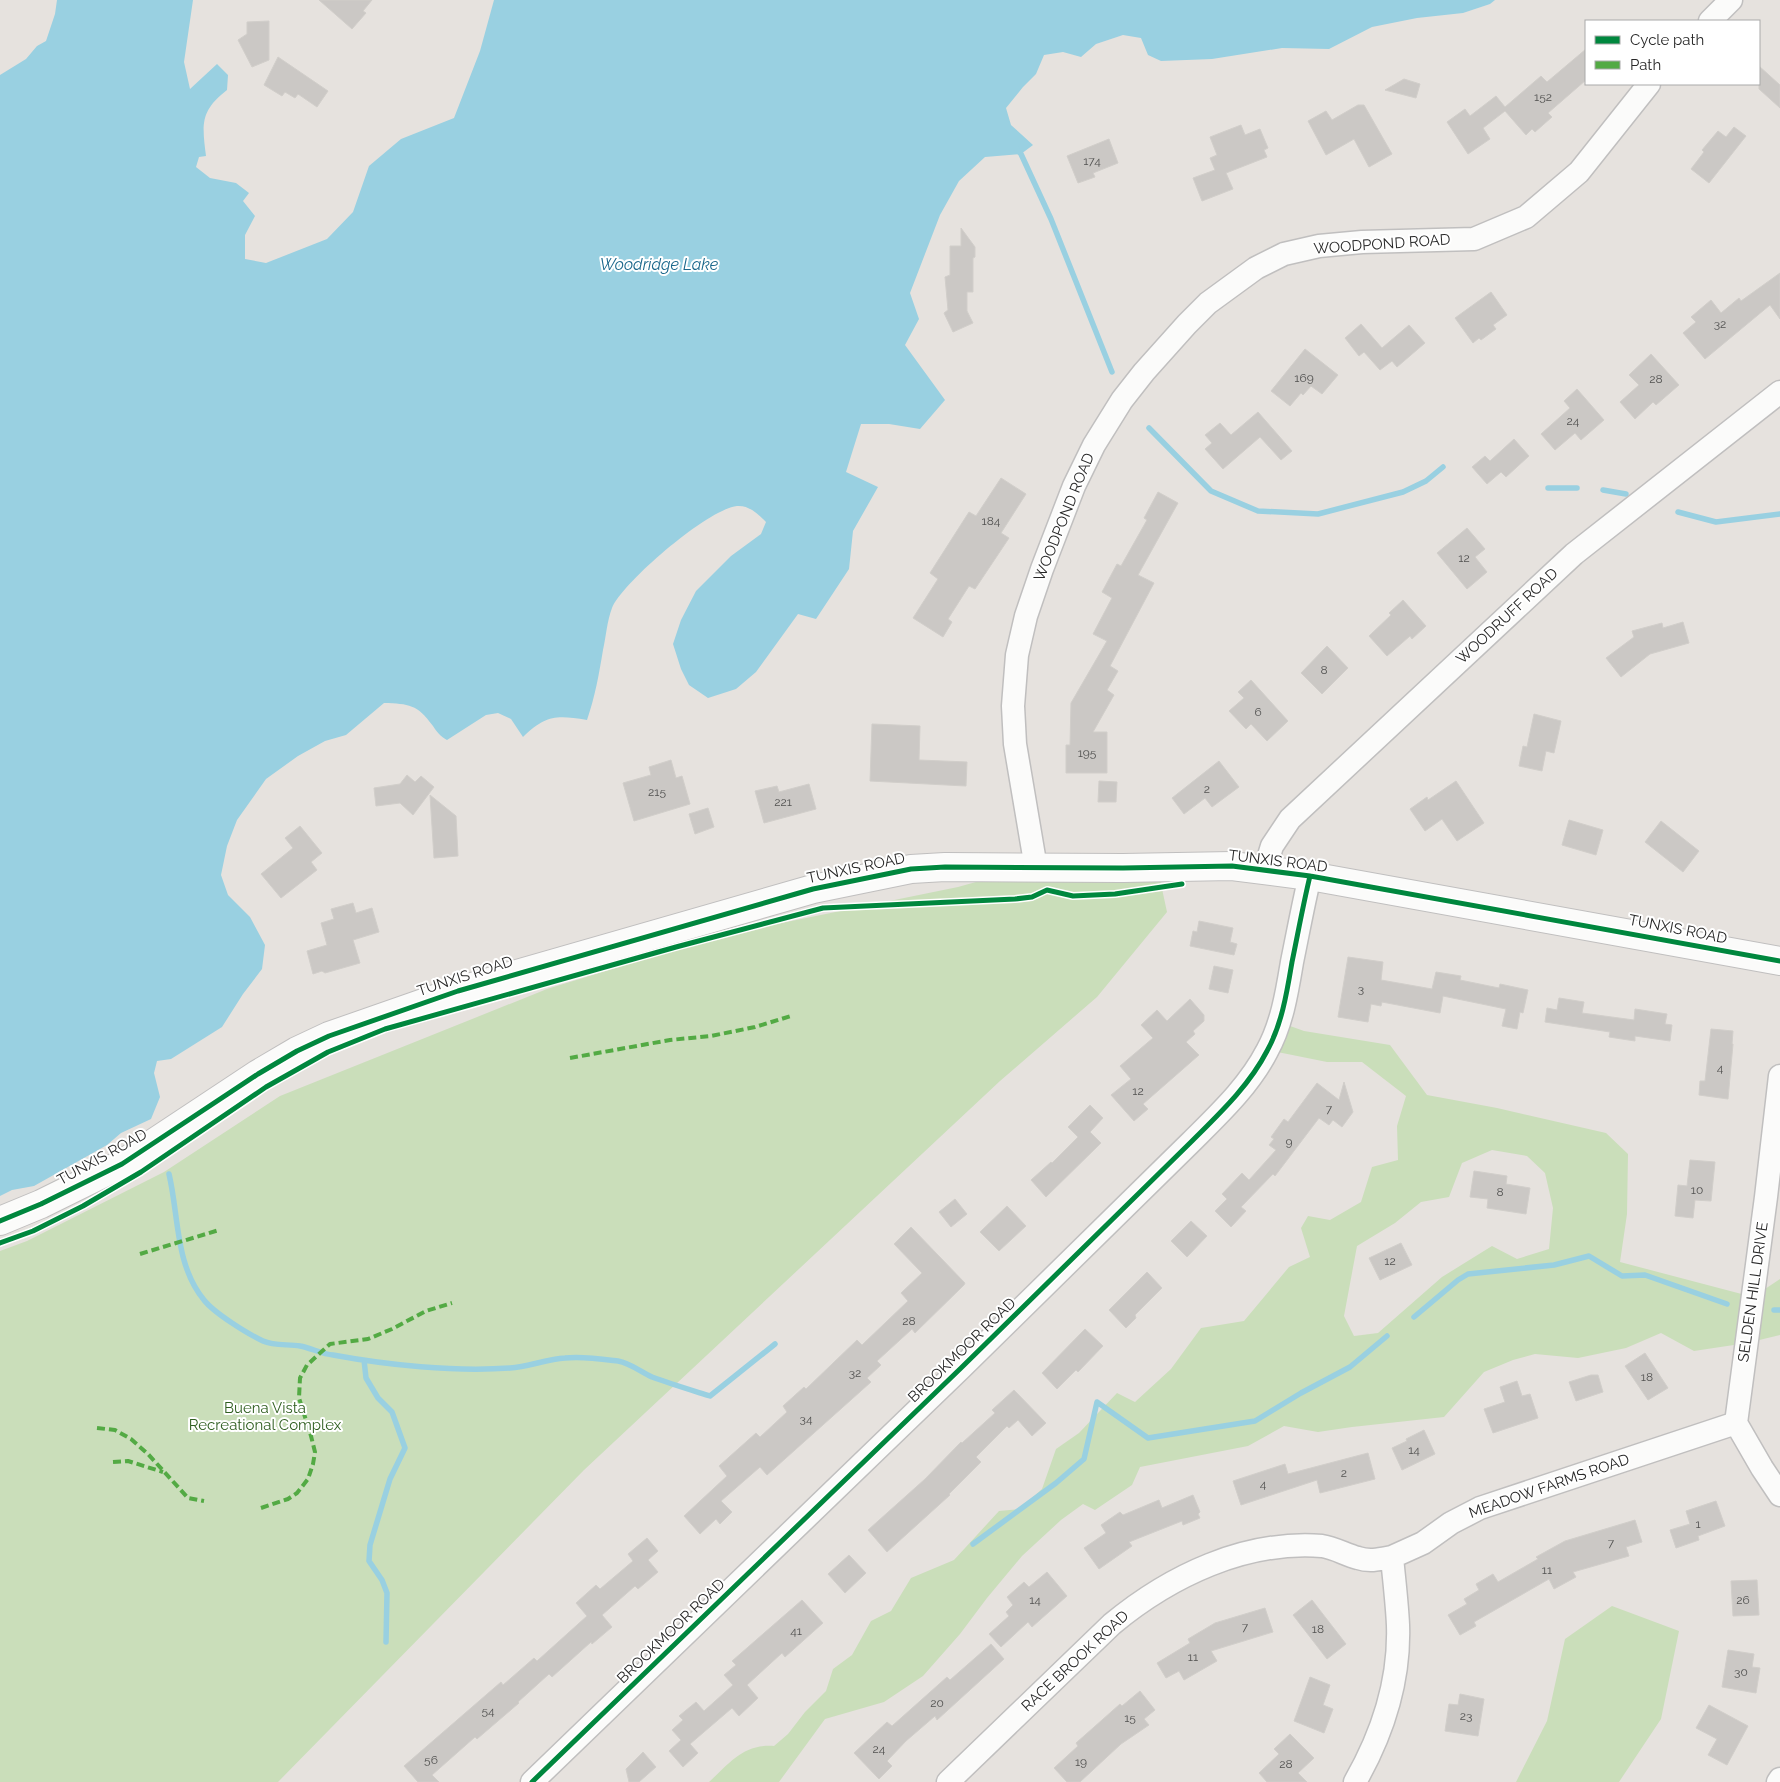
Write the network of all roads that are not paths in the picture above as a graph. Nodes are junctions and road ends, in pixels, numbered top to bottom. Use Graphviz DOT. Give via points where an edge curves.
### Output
graph roads {
  1 [pos="1732,0"];
  2 [pos="1711,20"];
  3 [pos="1648,85"];
  4 [pos="1780,392"];
  5 [pos="1036,868"];
  6 [pos="1265,869"];
  7 [pos="1310,876"];
  8 [pos="1780,961"];
  9 [pos="1780,1076"];
  10 [pos="0,1221"];
  11 [pos="1736,1423"];
  12 [pos="1780,1495"];
  13 [pos="1392,1557"];
  14 [pos="1780,1779"];
  15 [pos="532,1782"];
  16 [pos="948,1782"];
  17 [pos="1355,1782"];
  18 [pos="1778,1782"];
  1 -- 2 [label="street"];
  3 -- 5 [label="street, WOODPOND ROAD" via="1579,172 1526,217 1474,239 1362,242 1319,246 1284,254 1256,268 1208,303 1122,400 1094,445 1074,486 1026,616 1017,655 1012,706 1015,744"];
  4 -- 6 [label="street, WOODRUFF ROAD" via="1574,554 1290,819 1272,846"];
  5 -- 6 [label="street, TUNXIS ROAD" via="1232,866"];
  5 -- 10 [label="street, TUNXIS ROAD" via="910,869 862,878 813,889 450,993 329,1036 297,1051 122,1164"];
  6 -- 7 [label="street, TUNXIS ROAD"];
  7 -- 8 [label="street, TUNXIS ROAD"];
  7 -- 15 [label="street, BROOKMOOR ROAD" via="1279,1022 1268,1050 1250,1080 1220,1114 961,1368"];
  9 -- 11 [label="street, SELDEN HILL DRIVE"];
  11 -- 12 [label="street"];
  11 -- 13 [label="street, MEADOW FARMS ROAD" via="1480,1508 1423,1543"];
  13 -- 16 [label="street, RACE BROOK ROAD" via="1368,1560 1324,1547 1287,1546 1226,1558 1187,1574 1112,1624"];
  13 -- 17 [label="street" via="1398,1625 1394,1684 1376,1740"];
  14 -- 18 [label="street"];
}
